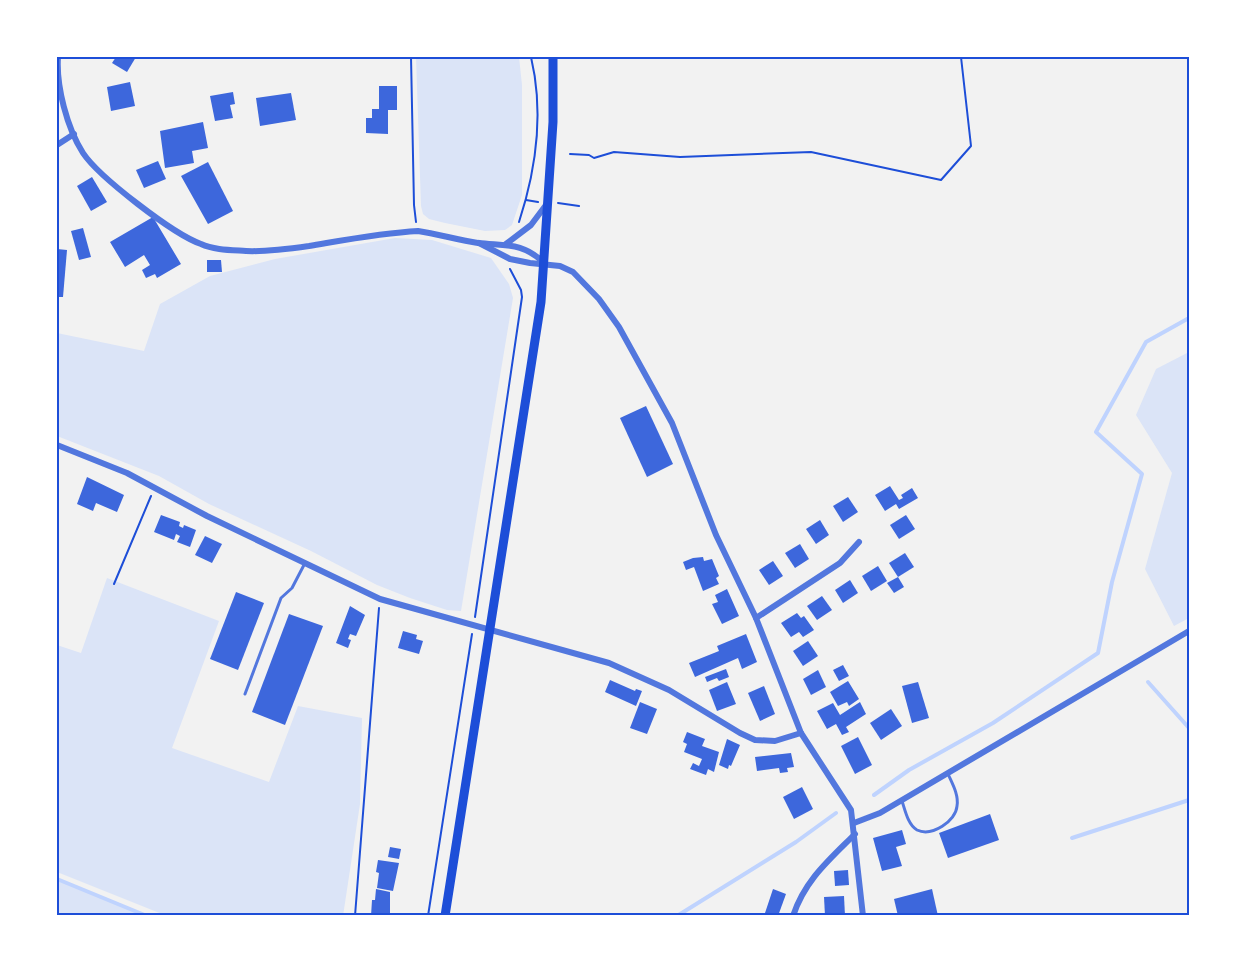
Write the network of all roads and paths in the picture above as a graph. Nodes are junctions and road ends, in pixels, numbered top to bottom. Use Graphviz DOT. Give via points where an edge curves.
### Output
graph roads {
  1 [pos="58,57"];
  2 [pos="411,57"];
  3 [pos="531,57"];
  4 [pos="552,57"];
  5 [pos="960,57"];
  6 [pos="58,89"];
  7 [pos="74,134"];
  8 [pos="58,142"];
  9 [pos="570,154"];
  10 [pos="548,202"];
  11 [pos="579,206"];
  12 [pos="418,231"];
  13 [pos="514,238"];
  14 [pos="478,243"];
  15 [pos="506,244"];
  16 [pos="510,259"];
  17 [pos="545,264"];
  18 [pos="57,445"];
  19 [pos="155,487"];
  20 [pos="859,543"];
  21 [pos="305,563"];
  22 [pos="114,584"];
  23 [pos="380,599"];
  24 [pos="756,618"];
  25 [pos="473,626"];
  26 [pos="488,630"];
  27 [pos="1189,631"];
  28 [pos="245,694"];
  29 [pos="801,734"];
  30 [pos="948,774"];
  31 [pos="902,801"];
  32 [pos="854,823"];
  33 [pos="855,834"];
  34 [pos="355,916"];
  35 [pos="428,916"];
  36 [pos="445,916"];
  37 [pos="793,916"];
  38 [pos="863,916"];
  1 -- 6 [label="street"];
  2 -- 12 [label="path"];
  3 -- 13 [label="path" via="537,90 535,163"];
  4 -- 10 [label="main road"];
  5 -- 9 [label="path" via="971,146 941,180 811,152 680,157 614,152 594,158"];
  6 -- 7 [label="street"];
  7 -- 8 [label="street"];
  7 -- 12 [label="street" via="83,153 101,174 184,237 204,246 267,252"];
  10 -- 11 [label="path"];
  10 -- 13 [label="street" via="531,225"];
  10 -- 17 [label="main road"];
  12 -- 14 [label="street"];
  13 -- 15 [label="street"];
  14 -- 15 [label="street"];
  14 -- 16 [label="street"];
  15 -- 17 [label="street" via="532,252"];
  16 -- 17 [label="street"];
  16 -- 25 [label="path" via="522,297"];
  17 -- 24 [label="street" via="565,268 578,276 619,327 672,423 716,535"];
  17 -- 26 [label="main road" via="537,338"];
  18 -- 19 [label="street"];
  19 -- 21 [label="street"];
  19 -- 22 [label="path"];
  20 -- 24 [label="street" via="840,563"];
  21 -- 23 [label="street"];
  21 -- 28 [label="lane" via="292,588 281,598"];
  23 -- 25 [label="street"];
  23 -- 34 [label="path"];
  24 -- 29 [label="street"];
  25 -- 26 [label="street"];
  25 -- 35 [label="path"];
  26 -- 29 [label="street" via="609,663 669,690 755,740 775,741"];
  26 -- 36 [label="main road"];
  27 -- 30 [label="street"];
  29 -- 32 [label="street" via="851,810"];
  30 -- 31 [label="street"];
  30 -- 31 [label="lane" via="958,805 948,822 927,831 917,830"];
  31 -- 32 [label="street"];
  32 -- 33 [label="street"];
  33 -- 37 [label="street" via="814,874"];
  33 -- 38 [label="street"];
}
